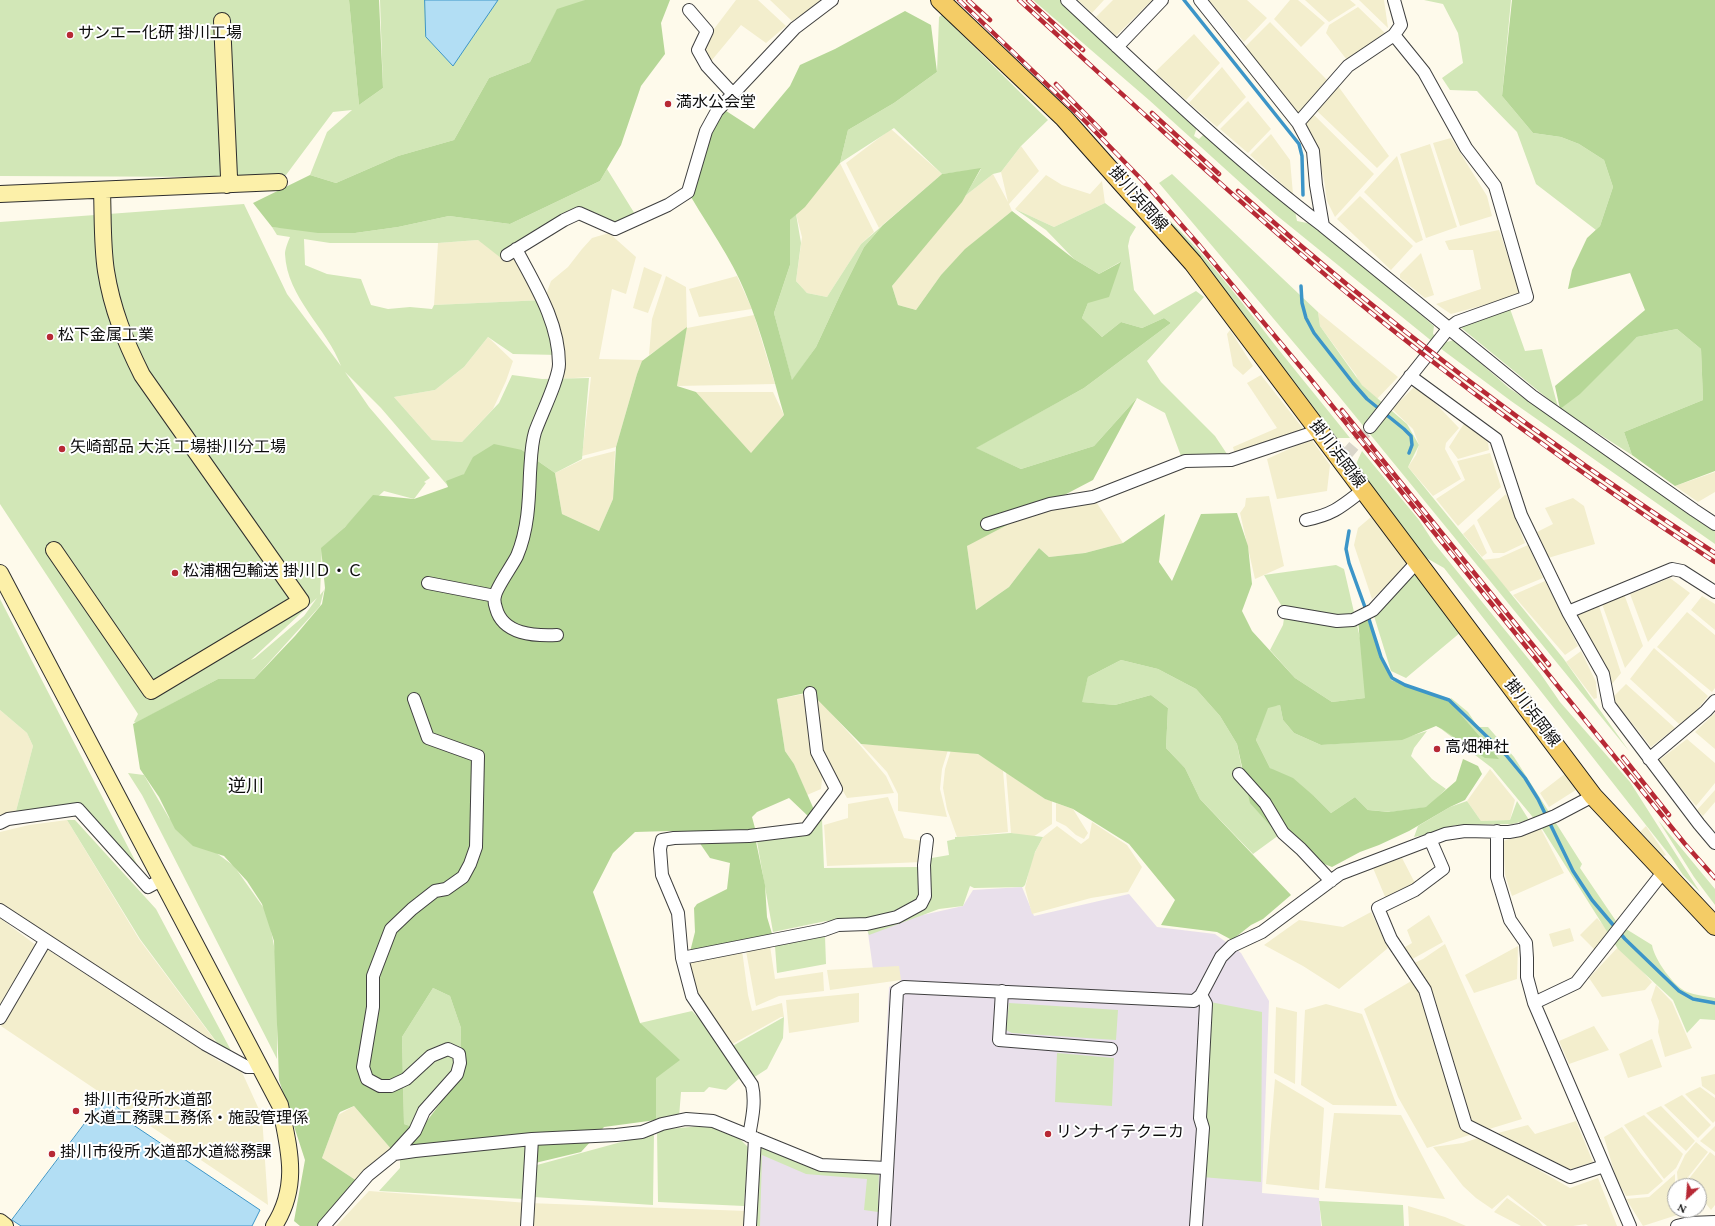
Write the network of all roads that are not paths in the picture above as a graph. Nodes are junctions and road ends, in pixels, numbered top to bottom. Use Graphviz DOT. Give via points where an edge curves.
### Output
graph roads {
  1 [pos="832,0"];
  2 [pos="940,0"];
  3 [pos="1067,0"];
  4 [pos="1162,0"];
  5 [pos="1200,0"];
  6 [pos="1394,0"];
  7 [pos="689,10"];
  8 [pos="222,21"];
  9 [pos="1394,35"];
  10 [pos="1117,47"];
  11 [pos="733,94"];
  12 [pos="1298,123"];
  13 [pos="279,182"];
  14 [pos="227,185"];
  15 [pos="102,190"];
  16 [pos="0,194"];
  17 [pos="1318,222"];
  18 [pos="1448,329"];
  19 [pos="1410,376"];
  20 [pos="1374,423"];
  21 [pos="1318,431"];
  22 [pos="1363,490"];
  23 [pos="1306,520"];
  24 [pos="987,524"];
  25 [pos="1715,524"];
  26 [pos="54,550"];
  27 [pos="1417,562"];
  28 [pos="0,574"];
  29 [pos="428,583"];
  30 [pos="1715,592"];
  31 [pos="495,596"];
  32 [pos="1284,612"];
  33 [pos="1568,612"];
  34 [pos="557,635"];
  35 [pos="810,693"];
  36 [pos="414,700"];
  37 [pos="1715,701"];
  38 [pos="1649,759"];
  39 [pos="1239,774"];
  40 [pos="1593,796"];
  41 [pos="0,823"];
  42 [pos="1497,831"];
  43 [pos="1430,839"];
  44 [pos="927,840"];
  45 [pos="1715,842"];
  46 [pos="1664,871"];
  47 [pos="161,880"];
  48 [pos="1331,881"];
  49 [pos="0,910"];
  50 [pos="1715,926"];
  51 [pos="45,941"];
  52 [pos="682,958"];
  53 [pos="1002,991"];
  54 [pos="1202,995"];
  55 [pos="1534,1002"];
  56 [pos="0,1018"];
  57 [pos="1112,1049"];
  58 [pos="260,1067"];
  59 [pos="752,1137"];
  60 [pos="532,1139"];
  61 [pos="394,1154"];
  62 [pos="1604,1166"];
  63 [pos="887,1168"];
  64 [pos="0,1222"];
  65 [pos="1715,1222"];
  66 [pos="5,1226"];
  67 [pos="274,1226"];
  68 [pos="324,1226"];
  69 [pos="527,1226"];
  70 [pos="750,1226"];
  71 [pos="884,1226"];
  72 [pos="1196,1226"];
  73 [pos="1630,1226"];
  74 [pos="1677,1226"];
  1 -- 11 [label="street" via="795,28"];
  2 -- 21 [label="main road, 掛川浜岡線" via="1064,118 1168,235 1192,263"];
  3 -- 10 [label="street"];
  4 -- 10 [label="street"];
  5 -- 12 [label="street"];
  6 -- 9 [label="street" via="1400,25"];
  7 -- 11 [label="street" via="707,30 698,50 707,66"];
  8 -- 14 [label="street" via="229,177"];
  9 -- 12 [label="street" via="1348,66"];
  9 -- 18 [label="street" via="1424,72 1466,148 1495,186 1526,297 1457,322"];
  10 -- 17 [label="street" via="1204,127"];
  11 -- 31 [label="street" via="717,111 706,132 688,192 668,205 615,230 579,213 512,252 544,300 558,345 560,365 534,433 528,510 522,543 514,564"];
  12 -- 17 [label="street" via="1313,151"];
  13 -- 14 [label="street"];
  14 -- 15 [label="street"];
  15 -- 16 [label="street"];
  15 -- 26 [label="street" via="106,270 124,338 142,375 300,601 150,691"];
  17 -- 18 [label="street"];
  18 -- 19 [label="street"];
  18 -- 25 [label="street" via="1532,396"];
  19 -- 20 [label="street"];
  19 -- 33 [label="street" via="1496,439 1521,514"];
  21 -- 22 [label="main road, 掛川浜岡線" via="1344,458"];
  21 -- 24 [label="street" via="1231,460 1185,461 1093,497 1050,504"];
  22 -- 23 [label="street" via="1337,510 1325,516"];
  22 -- 27 [label="main road, 掛川浜岡線"];
  27 -- 32 [label="street" via="1366,614 1353,620 1337,621"];
  27 -- 40 [label="main road, 掛川浜岡線"];
  28 -- 47 [label="street"];
  29 -- 31 [label="street"];
  30 -- 33 [label="street" via="1682,571 1672,569"];
  31 -- 34 [label="street" via="500,618 511,628 525,634"];
  33 -- 38 [label="street" via="1603,674 1609,705"];
  35 -- 52 [label="street" via="817,752 836,790 806,829 749,836 662,840 662,875 678,913"];
  36 -- 61 [label="street" via="428,738 478,756 476,847 463,877 446,889 435,891 391,929 374,976 373,1007 363,1067 368,1079 380,1086 391,1086 406,1079 431,1056 448,1049 459,1054 460,1064 452,1079 424,1111 415,1131"];
  37 -- 38 [label="street"];
  38 -- 45 [label="street"];
  39 -- 48 [label="street" via="1265,803 1283,833 1301,848"];
  40 -- 42 [label="street" via="1555,816 1520,830"];
  40 -- 46 [label="main road, 掛川浜岡線"];
  41 -- 47 [label="street" via="8,819 78,809 148,887"];
  42 -- 43 [label="street" via="1465,831"];
  42 -- 55 [label="street" via="1497,877 1510,920 1526,942 1526,977"];
  43 -- 48 [label="street" via="1340,874"];
  43 -- 62 [label="street" via="1443,869 1415,890 1378,908 1391,939 1425,990 1466,1125 1570,1177"];
  44 -- 52 [label="street" via="924,865 925,896 921,904 897,917 866,924 838,925"];
  46 -- 50 [label="main road, 掛川浜岡線"];
  46 -- 55 [label="street" via="1576,983"];
  47 -- 58 [label="street"];
  48 -- 54 [label="street" via="1262,932 1232,946 1221,957"];
  49 -- 51 [label="street"];
  51 -- 56 [label="street"];
  51 -- 58 [label="street" via="205,1044 247,1067"];
  52 -- 59 [label="street" via="692,996 752,1085 755,1095"];
  53 -- 54 [label="street" via="1194,1001"];
  53 -- 57 [label="street" via="999,1040"];
  53 -- 63 [label="street" via="904,987 897,991"];
  54 -- 72 [label="street" via="1206,1004 1200,1118 1203,1128"];
  55 -- 62 [label="street"];
  58 -- 67 [label="street" via="280,1105 290,1151 291,1183 281,1215"];
  59 -- 60 [label="street" via="713,1121 686,1119 662,1124 642,1132"];
  59 -- 63 [label="street" via="821,1165"];
  59 -- 70 [label="street"];
  60 -- 61 [label="street"];
  60 -- 69 [label="street"];
  61 -- 68 [label="street" via="368,1175"];
  62 -- 73 [label="street"];
  63 -- 71 [label="street"];
  64 -- 66 [label="street"];
  65 -- 74 [label="street"];
}
